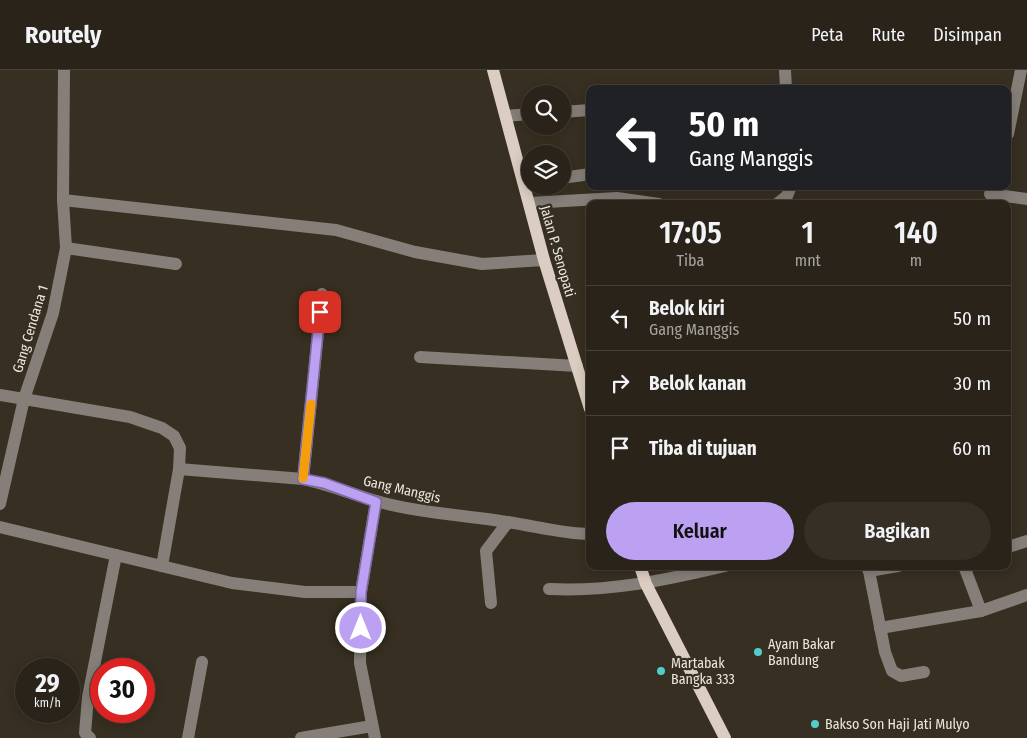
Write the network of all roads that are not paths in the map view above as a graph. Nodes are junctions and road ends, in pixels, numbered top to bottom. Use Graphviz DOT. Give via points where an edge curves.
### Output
graph roads {
  1 [pos="64,70"];
  2 [pos="494,70"];
  3 [pos="785,70"];
  4 [pos="1021,70"];
  5 [pos="786,85"];
  6 [pos="586,110"];
  7 [pos="571,111"];
  8 [pos="521,115"];
  9 [pos="506,116"];
  10 [pos="1011,119"];
  11 [pos="521,163"];
  12 [pos="586,175"];
  13 [pos="571,177"];
  14 [pos="789,190"];
  15 [pos="528,195"];
  16 [pos="990,195"];
  17 [pos="1027,199"];
  18 [pos="63,200"];
  19 [pos="631,200"];
  20 [pos="782,200"];
  21 [pos="529,203"];
  22 [pos="66,248"];
  23 [pos="544,260"];
  24 [pos="176,264"];
  25 [pos="322,294"];
  26 [pos="420,358"];
  27 [pos="577,366"];
  28 [pos="586,390"];
  29 [pos="0,395"];
  30 [pos="24,400"];
  31 [pos="179,469"];
  32 [pos="303,479"];
  33 [pos="376,502"];
  34 [pos="0,503"];
  35 [pos="508,522"];
  36 [pos="0,527"];
  37 [pos="586,534"];
  38 [pos="1027,541"];
  39 [pos="1011,546"];
  40 [pos="116,555"];
  41 [pos="162,566"];
  42 [pos="641,570"];
  43 [pos="707,570"];
  44 [pos="868,570"];
  45 [pos="966,570"];
  46 [pos="646,584"];
  47 [pos="550,589"];
  48 [pos="361,592"];
  49 [pos="1027,595"];
  50 [pos="491,603"];
  51 [pos="981,611"];
  52 [pos="880,628"];
  53 [pos="202,662"];
  54 [pos="924,672"];
  55 [pos="374,732"];
  56 [pos="90,738"];
  57 [pos="188,738"];
  58 [pos="301,738"];
  59 [pos="725,738"];
  1 -- 18 [label="street, Gang Cendana 1"];
  2 -- 9 [label="main road, Jalan P. Senopati"];
  3 -- 5 [label="street"];
  4 -- 10 [label="street"];
  6 -- 7 [label="street"];
  8 -- 9 [label="street"];
  9 -- 11 [label="main road, Jalan P. Senopati"];
  12 -- 13 [label="street"];
  14 -- 20 [label="street"];
  15 -- 21 [label="main road, Jalan P. Senopati"];
  16 -- 17 [label="street"];
  18 -- 22 [label="street, Gang Cendana 1"];
  18 -- 23 [label="street" via="336,230 415,252 482,264"];
  19 -- 21 [label="street"];
  21 -- 23 [label="main road, Jalan P. Senopati"];
  22 -- 24 [label="street"];
  22 -- 30 [label="street, Gang Cendana 1" via="53,313"];
  23 -- 27 [label="main road, Jalan P. Senopati"];
  25 -- 32 [label="street"];
  26 -- 27 [label="street"];
  27 -- 28 [label="main road, Jalan P. Senopati"];
  29 -- 30 [label="street"];
  30 -- 31 [label="street" via="148,422 174,436 180,448"];
  30 -- 34 [label="street, Gang Cendana 1"];
  31 -- 32 [label="street, Gang Manggis"];
  31 -- 41 [label="street"];
  32 -- 33 [label="street, Gang Manggis"];
  33 -- 35 [label="street, Gang Manggis"];
  33 -- 48 [label="street"];
  35 -- 37 [label="street, Gang Manggis" via="556,532"];
  35 -- 50 [label="street" via="486,551"];
  36 -- 40 [label="street"];
  38 -- 39 [label="street"];
  40 -- 41 [label="street"];
  40 -- 56 [label="street" via="88,697 85,733"];
  41 -- 48 [label="street" via="271,589"];
  42 -- 46 [label="main road"];
  43 -- 46 [label="street"];
  44 -- 52 [label="street"];
  45 -- 51 [label="street"];
  46 -- 47 [label="street" via="604,589"];
  46 -- 59 [label="main road"];
  48 -- 55 [label="street" via="360,663"];
  49 -- 51 [label="street"];
  51 -- 52 [label="street"];
  52 -- 54 [label="street" via="894,674 906,676"];
  53 -- 57 [label="street"];
  55 -- 58 [label="street"];
}
